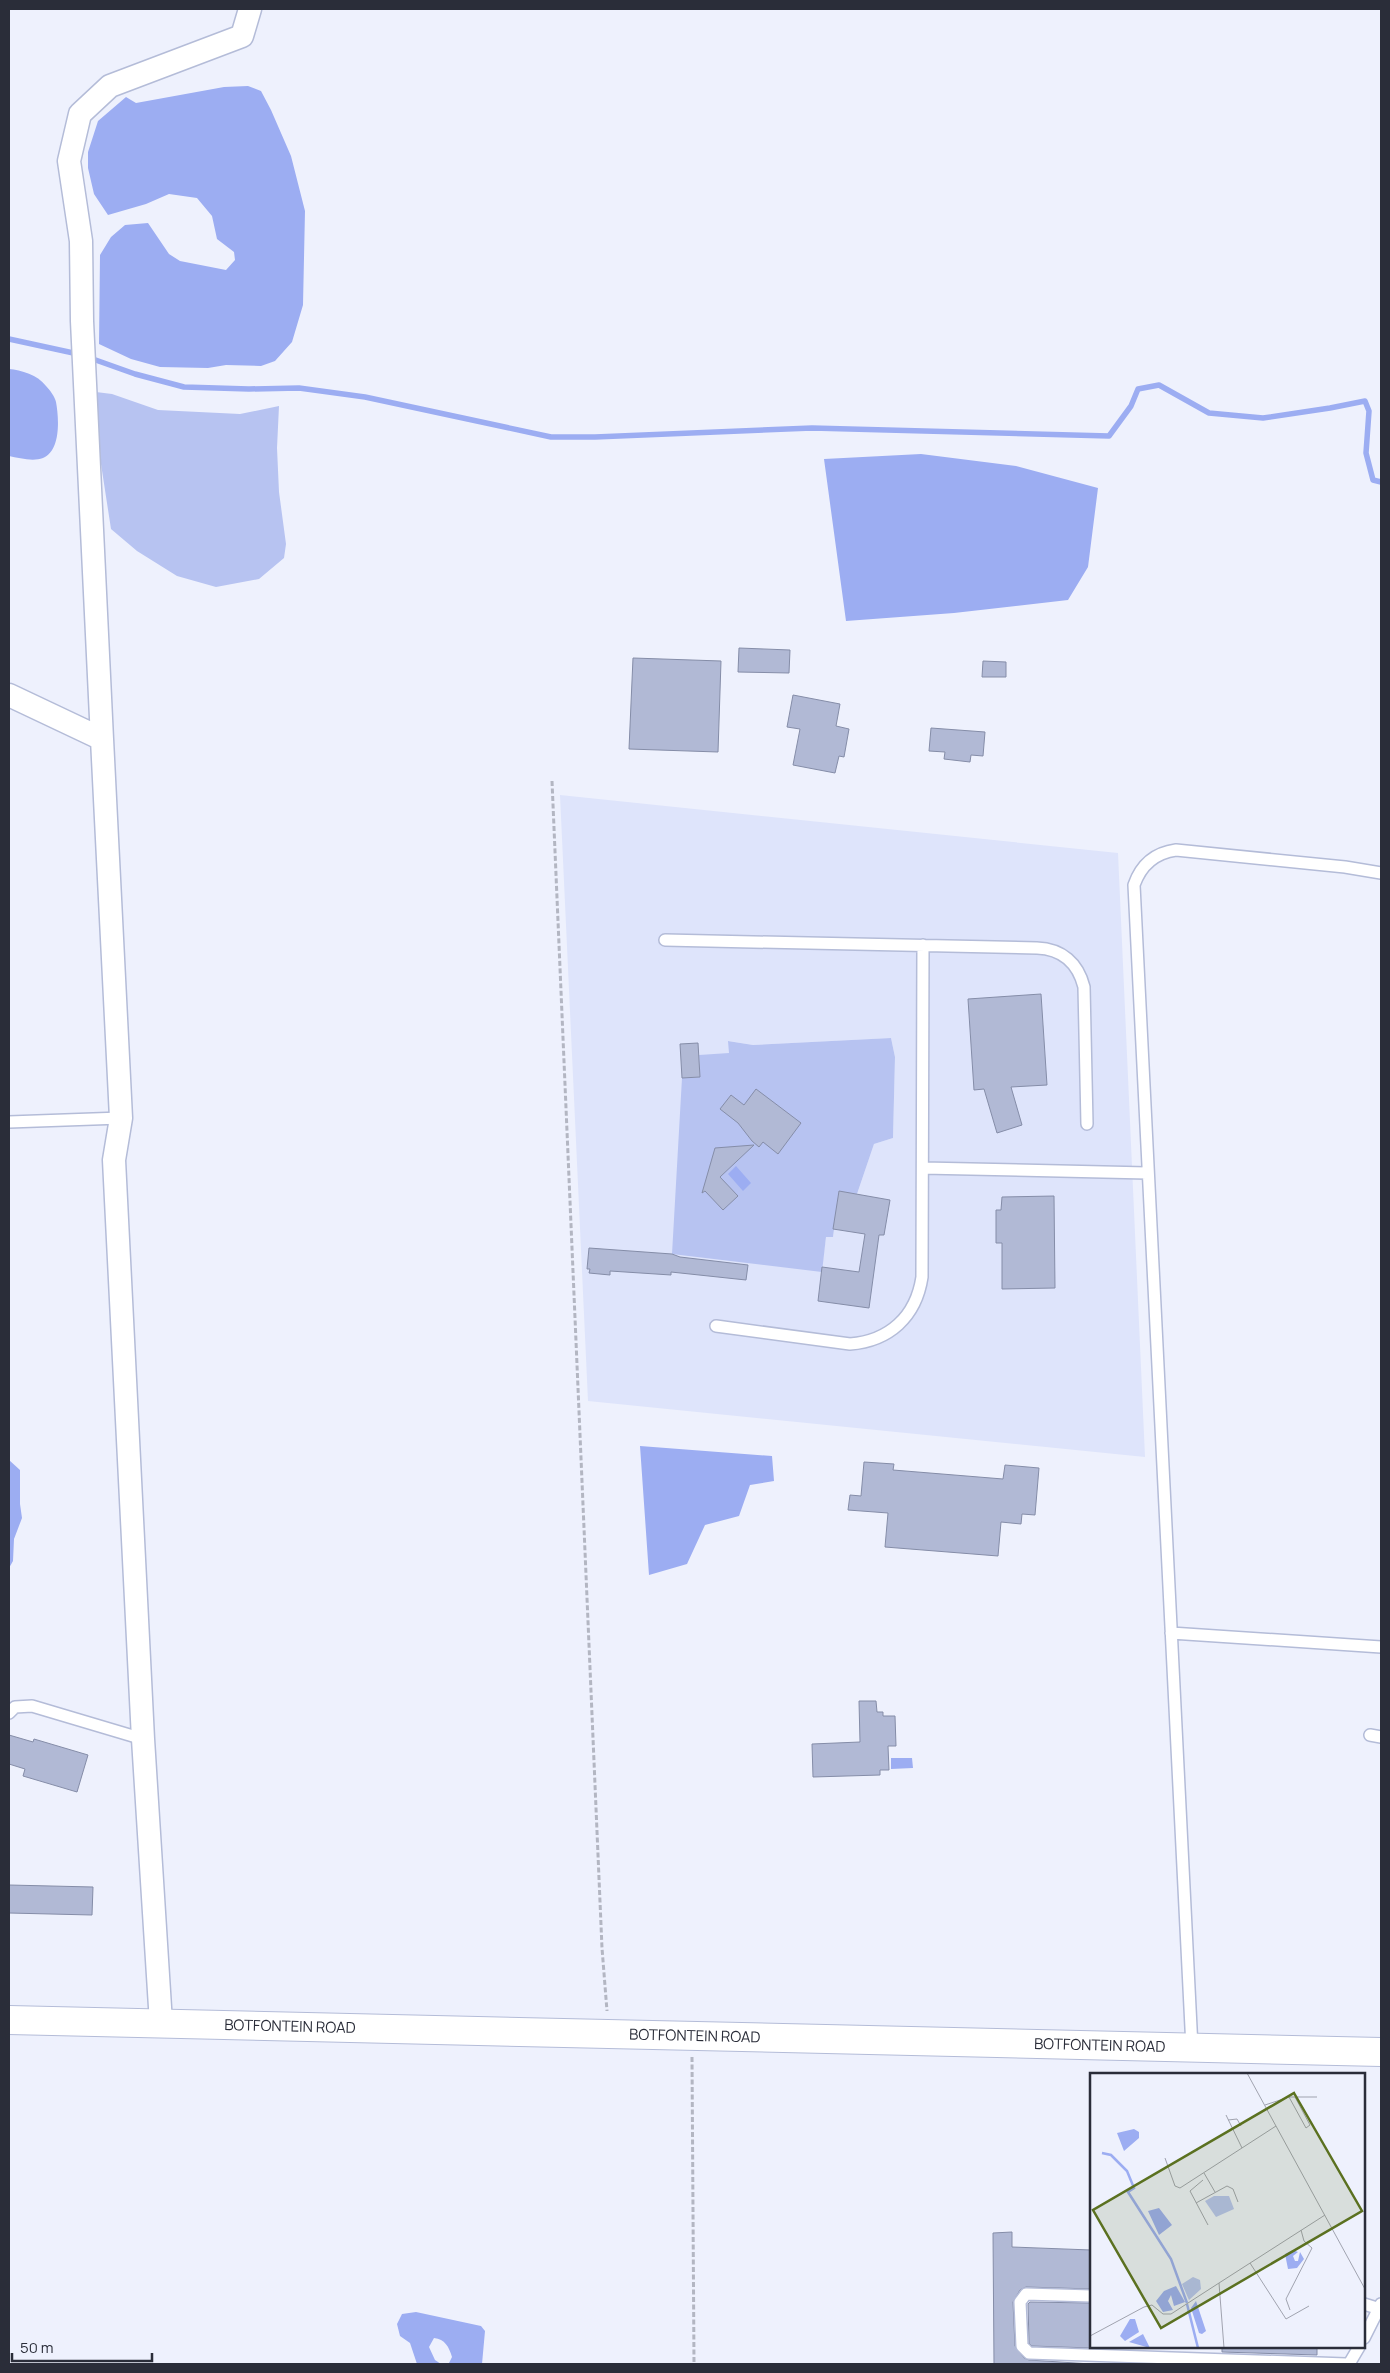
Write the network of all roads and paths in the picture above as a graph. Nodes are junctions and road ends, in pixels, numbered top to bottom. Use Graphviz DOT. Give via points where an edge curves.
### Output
graph roads {
  1 [pos="250,9"];
  2 [pos="9,695"];
  3 [pos="102,740"];
  4 [pos="552,781"];
  5 [pos="1381,873"];
  6 [pos="665,940"];
  7 [pos="923,945"];
  8 [pos="121,1118"];
  9 [pos="9,1122"];
  10 [pos="1087,1124"];
  11 [pos="923,1168"];
  12 [pos="1148,1173"];
  13 [pos="716,1326"];
  14 [pos="1171,1633"];
  15 [pos="1381,1648"];
  16 [pos="9,1713"];
  17 [pos="143,1739"];
  18 [pos="9,2020"];
  19 [pos="162,2023"];
  20 [pos="609,2034"];
  21 [pos="692,2036"];
  22 [pos="1192,2048"];
  23 [pos="1381,2052"];
  24 [pos="1090,2296"];
  25 [pos="1365,2304"];
  26 [pos="1380,2306"];
  27 [pos="1365,2336"];
  28 [pos="1358,2348"];
  29 [pos="694,2364"];
  30 [pos="1348,2364"];
  1 -- 3 [label="street" via="242,36 110,86 80,114 69,161 81,241"];
  2 -- 3 [label="street"];
  3 -- 8 [label="street"];
  4 -- 20 [label="path" via="602,1948"];
  5 -- 12 [label="lane" via="1176,850 1158,855 1142,868 1133,895"];
  6 -- 7 [label="lane"];
  7 -- 10 [label="lane" via="1046,948 1064,955 1078,968 1084,987"];
  7 -- 11 [label="lane"];
  8 -- 9 [label="lane"];
  8 -- 17 [label="street" via="114,1160"];
  11 -- 12 [label="lane"];
  11 -- 13 [label="lane" via="922,1278 917,1300 897,1327 875,1340 850,1344"];
  12 -- 14 [label="lane"];
  14 -- 15 [label="lane"];
  14 -- 22 [label="lane"];
  16 -- 17 [label="lane" via="15,1707 32,1706"];
  17 -- 19 [label="street"];
  18 -- 19 [label="main road, BOTFONTEIN ROAD"];
  19 -- 20 [label="main road, BOTFONTEIN ROAD"];
  20 -- 21 [label="main road, BOTFONTEIN ROAD"];
  21 -- 22 [label="main road, BOTFONTEIN ROAD"];
  21 -- 29 [label="path"];
  22 -- 23 [label="main road, BOTFONTEIN ROAD"];
  24 -- 30 [label="lane" via="1026,2294 1020,2302 1024,2350 1029,2353"];
  25 -- 26 [label="lane"];
  26 -- 27 [label="lane"];
  28 -- 30 [label="lane"];
}
